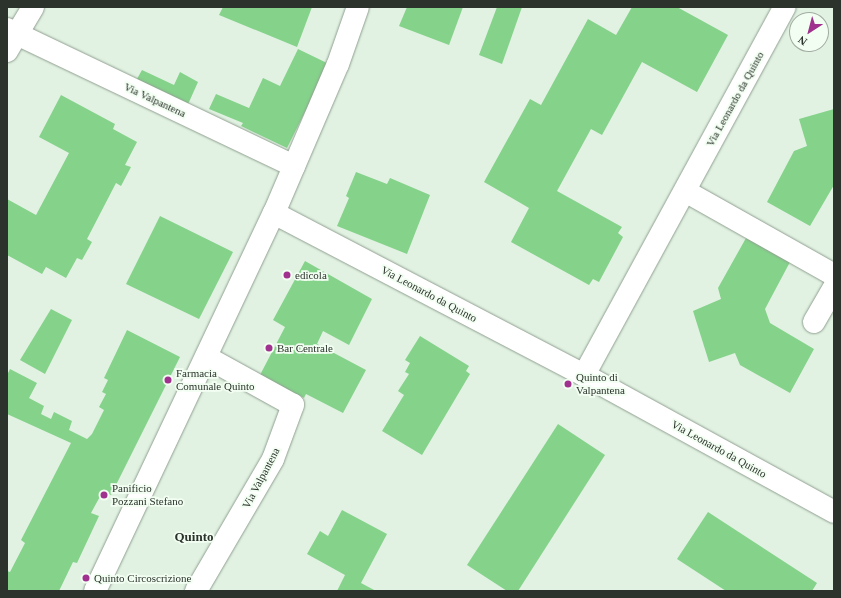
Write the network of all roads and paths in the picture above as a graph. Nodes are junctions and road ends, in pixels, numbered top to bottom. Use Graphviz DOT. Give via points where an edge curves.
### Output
graph roads {
  1 [pos="33,7"];
  2 [pos="358,7"];
  3 [pos="785,7"];
  4 [pos="10,38"];
  5 [pos="294,166"];
  6 [pos="685,191"];
  7 [pos="274,213"];
  8 [pos="834,275"];
  9 [pos="834,288"];
  10 [pos="814,322"];
  11 [pos="206,357"];
  12 [pos="584,375"];
  13 [pos="834,512"];
  14 [pos="95,591"];
  15 [pos="196,591"];
  1 -- 4 [label="street"];
  2 -- 5 [label="street" via="338,64"];
  3 -- 6 [label="street, Via Leonardo da Quinto"];
  4 -- 5 [label="street, Via Valpantena"];
  5 -- 7 [label="street"];
  6 -- 8 [label="street"];
  6 -- 12 [label="street, Via Leonardo da Quinto"];
  7 -- 11 [label="street"];
  7 -- 12 [label="street, Via Leonardo da Quinto"];
  9 -- 10 [label="street"];
  11 -- 14 [label="street"];
  11 -- 15 [label="street, Via Valpantena" via="293,406 273,459"];
  12 -- 13 [label="street, Via Leonardo da Quinto"];
}
